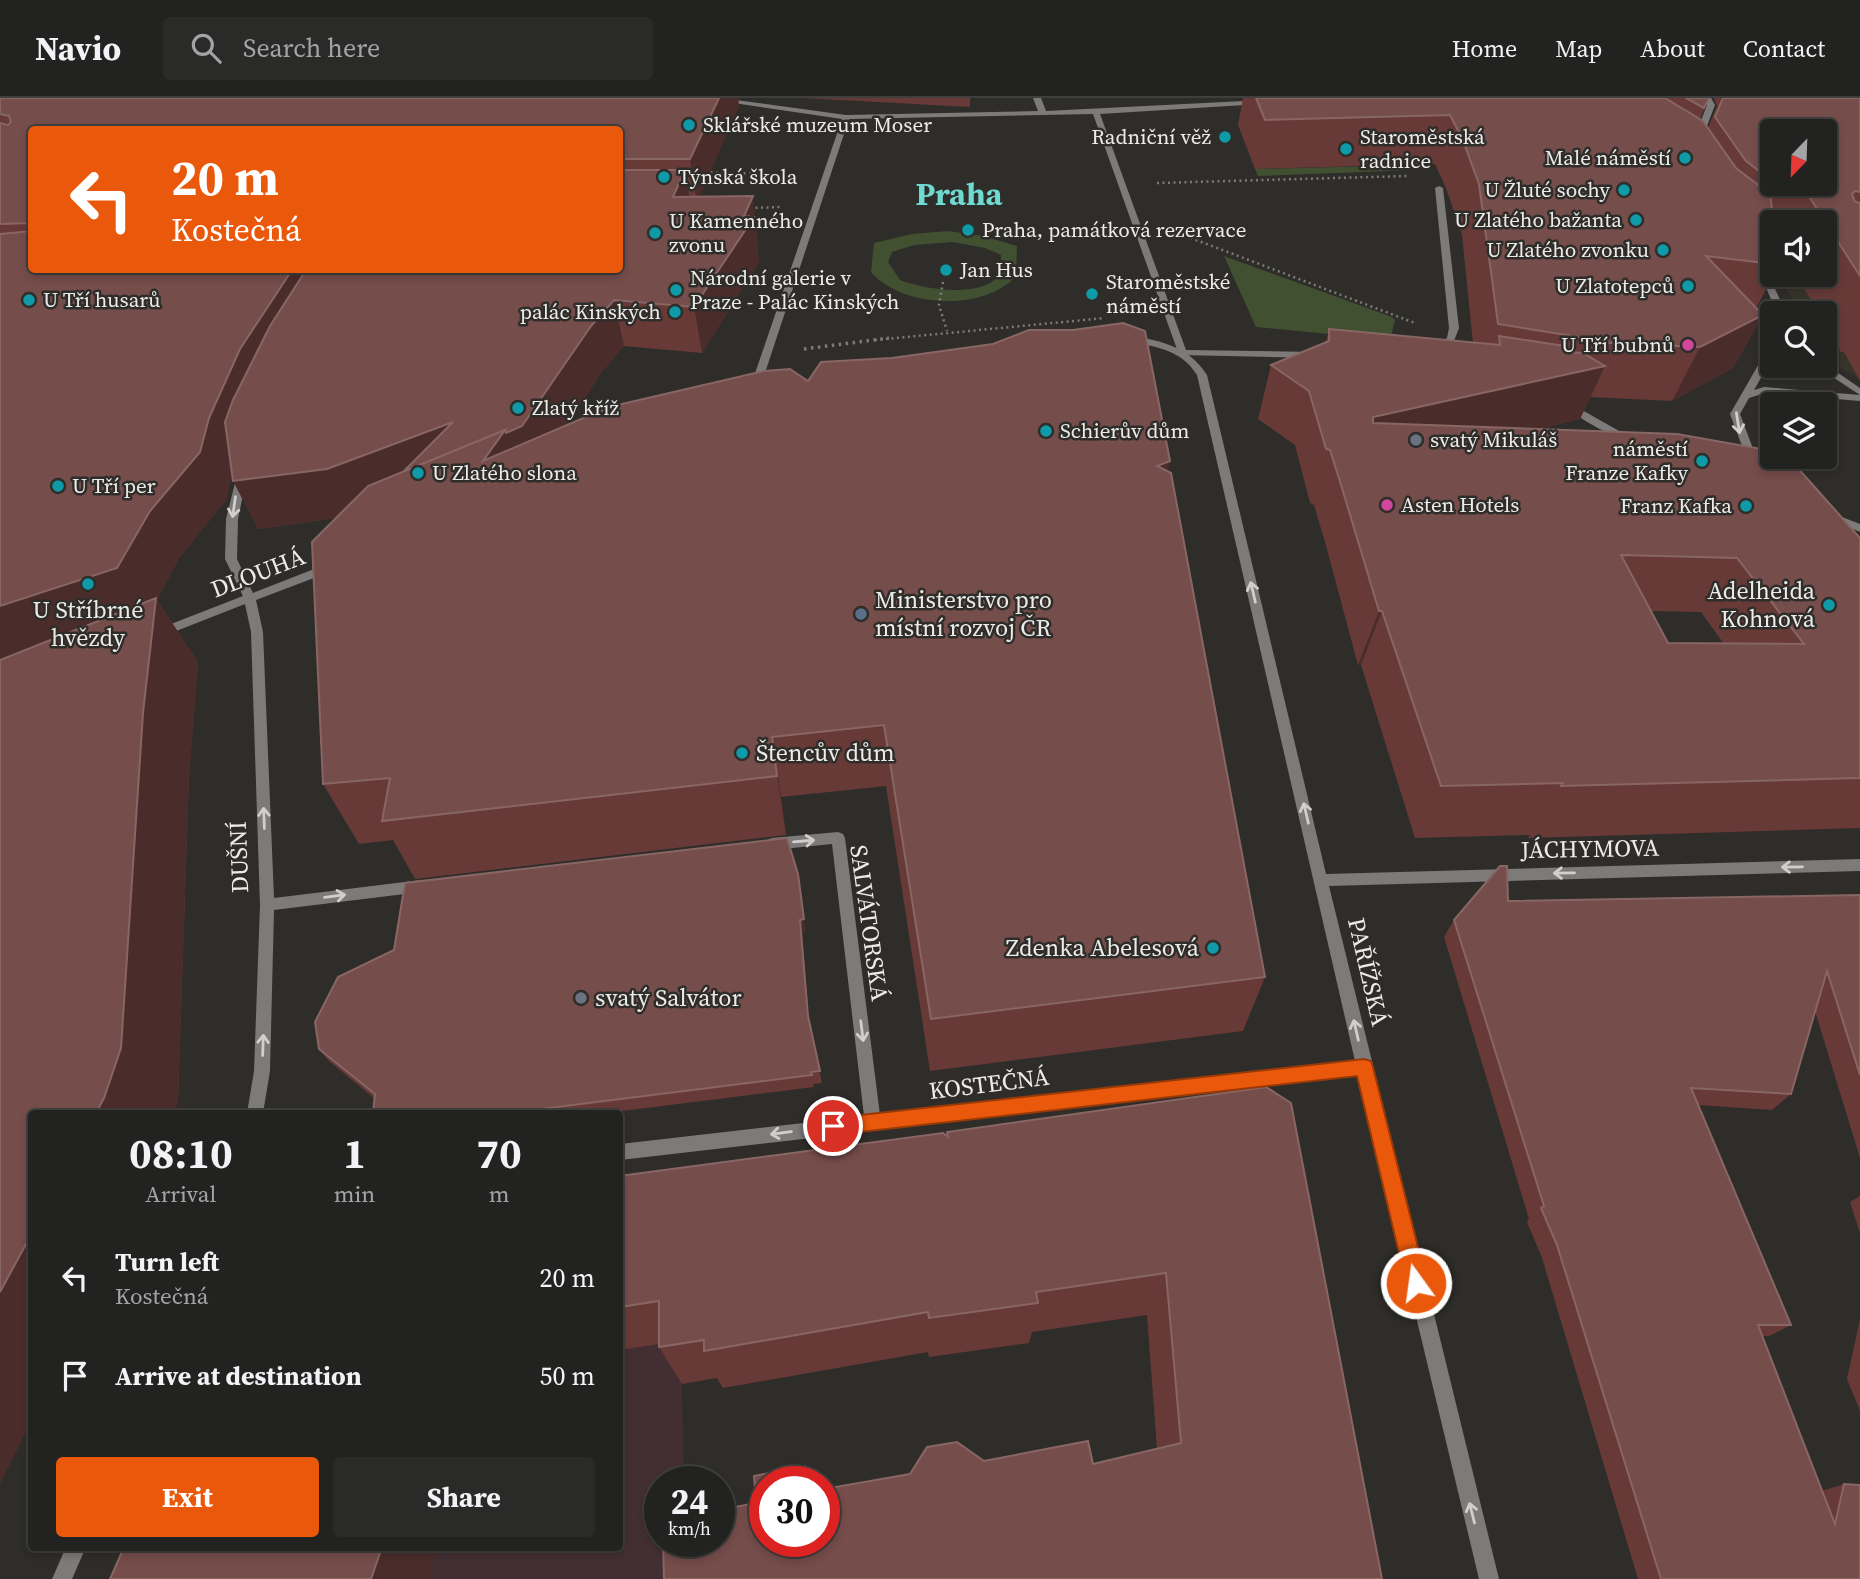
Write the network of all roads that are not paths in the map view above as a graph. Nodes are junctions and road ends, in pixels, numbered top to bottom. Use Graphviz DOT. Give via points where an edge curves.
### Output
graph roads {
  1 [pos="704,98"];
  2 [pos="1037,98"];
  3 [pos="1707,98"];
  4 [pos="1271,102"];
  5 [pos="1096,112"];
  6 [pos="1043,114"];
  7 [pos="846,117"];
  8 [pos="1695,146"];
  9 [pos="1439,188"];
  10 [pos="1756,255"];
  11 [pos="1777,301"];
  12 [pos="1122,338"];
  13 [pos="1182,353"];
  14 [pos="1322,355"];
  15 [pos="1427,355"];
  16 [pos="1760,369"];
  17 [pos="1837,377"];
  18 [pos="766,390"];
  19 [pos="1860,392"];
  20 [pos="754,394"];
  21 [pos="1551,395"];
  22 [pos="742,396"];
  23 [pos="1743,397"];
  24 [pos="1860,398"];
  25 [pos="1645,438"];
  26 [pos="245,464"];
  27 [pos="1759,468"];
  28 [pos="1814,508"];
  29 [pos="1860,528"];
  30 [pos="345,561"];
  31 [pos="250,598"];
  32 [pos="147,638"];
  33 [pos="761,845"];
  34 [pos="1860,865"];
  35 [pos="1321,880"];
  36 [pos="433,885"];
  37 [pos="267,905"];
  38 [pos="1364,1067"];
  39 [pos="256,1110"];
  40 [pos="873,1122"];
  41 [pos="623,1152"];
  42 [pos="74,1551"];
  43 [pos="62,1579"];
  44 [pos="1489,1579"];
  1 -- 7 [label="street"];
  2 -- 6 [label="street"];
  3 -- 8 [label="street" via="1711,105"];
  4 -- 5 [label="street"];
  5 -- 6 [label="street"];
  5 -- 13 [label="street"];
  6 -- 7 [label="street"];
  7 -- 20 [label="street"];
  9 -- 15 [label="street" via="1454,328 1445,345"];
  10 -- 11 [label="street"];
  12 -- 13 [label="street"];
  13 -- 14 [label="street"];
  35 -- 13 [label="street, PAŘÍŽSKÁ, one-way" via="1202,375 1195,362"];
  16 -- 23 [label="street"];
  17 -- 19 [label="street"];
  18 -- 20 [label="street"];
  20 -- 22 [label="street"];
  21 -- 25 [label="street" via="1619,435"];
  23 -- 24 [label="street" via="1764,390"];
  23 -- 27 [label="street, one-way" via="1735,414 1736,425"];
  26 -- 31 [label="street, DUŠNÍ, one-way" via="236,489 231,559"];
  28 -- 29 [label="street"];
  30 -- 31 [label="street, DLOUHÁ"];
  31 -- 32 [label="street, DLOUHÁ"];
  37 -- 31 [label="street, DUŠNÍ, one-way" via="257,632"];
  33 -- 40 [label="street, SALVÁTORSKÁ, one-way" via="838,838"];
  34 -- 35 [label="street, JÁCHYMOVA, one-way"];
  38 -- 35 [label="street, PAŘÍŽSKÁ, one-way"];
  37 -- 36 [label="street, one-way"];
  39 -- 37 [label="street, DUŠNÍ, one-way" via="262,1071"];
  38 -- 40 [label="street, KOSTEČNÁ"];
  44 -- 38 [label="street, PAŘÍŽSKÁ, one-way"];
  40 -- 41 [label="street, KOSTEČNÁ, one-way"];
  42 -- 43 [label="street"];
}
